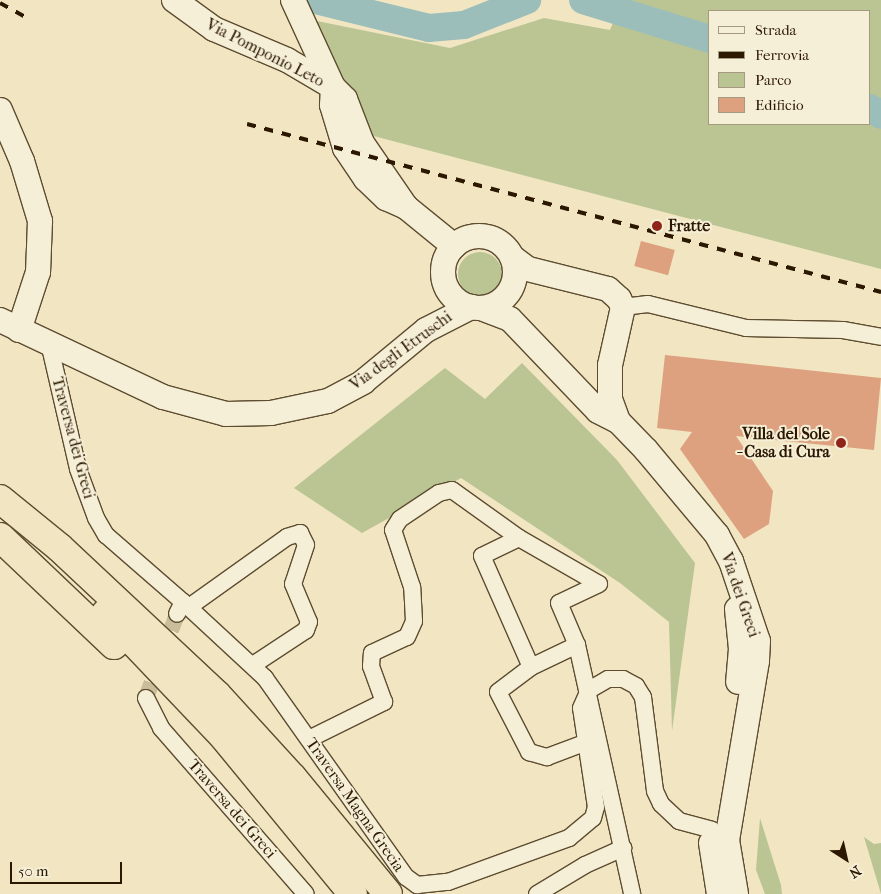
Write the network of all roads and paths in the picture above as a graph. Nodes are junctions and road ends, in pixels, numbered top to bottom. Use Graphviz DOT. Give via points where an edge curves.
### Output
graph roads {
  1 [pos="174,0"];
  2 [pos="293,0"];
  3 [pos="333,87"];
  4 [pos="0,110"];
  5 [pos="454,246"];
  6 [pos="512,257"];
  7 [pos="476,307"];
  8 [pos="623,307"];
  9 [pos="10,325"];
  10 [pos="525,334"];
  11 [pos="876,335"];
  12 [pos="49,343"];
  13 [pos="610,365"];
  14 [pos="618,421"];
  15 [pos="0,484"];
  16 [pos="0,499"];
  17 [pos="701,519"];
  18 [pos="0,520"];
  19 [pos="0,537"];
  20 [pos="518,538"];
  21 [pos="183,608"];
  22 [pos="577,645"];
  23 [pos="253,665"];
  24 [pos="531,667"];
  25 [pos="589,690"];
  26 [pos="146,698"];
  27 [pos="224,737"];
  28 [pos="309,739"];
  29 [pos="587,742"];
  30 [pos="292,778"];
  31 [pos="712,830"];
  32 [pos="623,848"];
  33 [pos="306,894"];
  34 [pos="353,894"];
  35 [pos="388,894"];
  36 [pos="537,894"];
  37 [pos="632,894"];
  38 [pos="719,894"];
  39 [pos="736,894"];
  1 -- 3 [label="main road, Via Pomponio Leto" via="214,29 287,60"];
  2 -- 3 [label="main road"];
  3 -- 5 [label="main road" via="332,105 345,148 366,179 386,198 406,207"];
  4 -- 9 [label="main road" via="22,160 40,221 38,272"];
  5 -- 6 [label="main road" via="464,239 486,236 502,244"];
  5 -- 7 [label="main road" via="446,260 443,276 452,295"];
  6 -- 7 [label="main road" via="515,274 510,290 498,302"];
  6 -- 8 [label="main road" via="521,266 538,272 608,289"];
  7 -- 10 [label="main road, Via dei Greci" via="502,314"];
  7 -- 12 [label="main road, Via degli Etruschi" via="426,330 363,382 328,401 271,413 226,414 192,406 132,384"];
  8 -- 11 [label="street" via="648,304 746,328"];
  8 -- 13 [label="main road, Via dei Greci"];
  9 -- 12 [label="main road"];
  10 -- 13 [label="main road, Via dei Greci" via="533,335 583,379 594,380"];
  10 -- 14 [label="main road, Via dei Greci" via="598,411"];
  12 -- 21 [label="street, Traversa dei Greci" via="78,469 96,518 106,535"];
  13 -- 14 [label="main road, Via dei Greci" via="610,399"];
  14 -- 17 [label="main road, Via dei Greci" via="657,462"];
  15 -- 30 [label="highway" via="79,546 167,627 241,705"];
  16 -- 30 [label="highway" via="60,548 166,645"];
  17 -- 31 [label="main road, Via dei Greci" via="737,610 741,666"];
  17 -- 39 [label="main road, Via dei Greci" via="718,535 731,562 758,640 758,661 727,840"];
  18 -- 27 [label="highway" via="113,619"];
  19 -- 27 [label="highway" via="184,712"];
  20 -- 22 [label="street" via="599,584 559,603"];
  20 -- 24 [label="street" via="482,556"];
  20 -- 28 [label="street" via="452,490 439,493 400,519 392,536 412,587 414,621 407,637 372,653 371,666 384,702"];
  21 -- 23 [label="street, Traversa Magna Grecia"];
  21 -- 23 [label="street" via="287,537 300,533 306,545 293,584 309,622 306,630"];
  22 -- 24 [label="street"];
  22 -- 25 [label="street"];
  23 -- 28 [label="street, Traversa Magna Grecia"];
  24 -- 29 [label="street" via="498,692 529,752 547,757"];
  25 -- 29 [label="street, Traversa Magna Grecia" via="582,708"];
  25 -- 31 [label="street" via="608,679 623,680 636,686 643,697 655,791 661,804 679,821"];
  25 -- 32 [label="street"];
  26 -- 33 [label="street, Traversa dei Greci" via="161,728"];
  27 -- 34 [label="highway"];
  28 -- 29 [label="street, Traversa Magna Grecia" via="406,877 425,886 569,838 587,824 596,807"];
  30 -- 35 [label="highway"];
  31 -- 38 [label="main road, Via dei Greci" via="711,856"];
  32 -- 36 [label="street" via="585,865"];
  32 -- 37 [label="street"];
}
